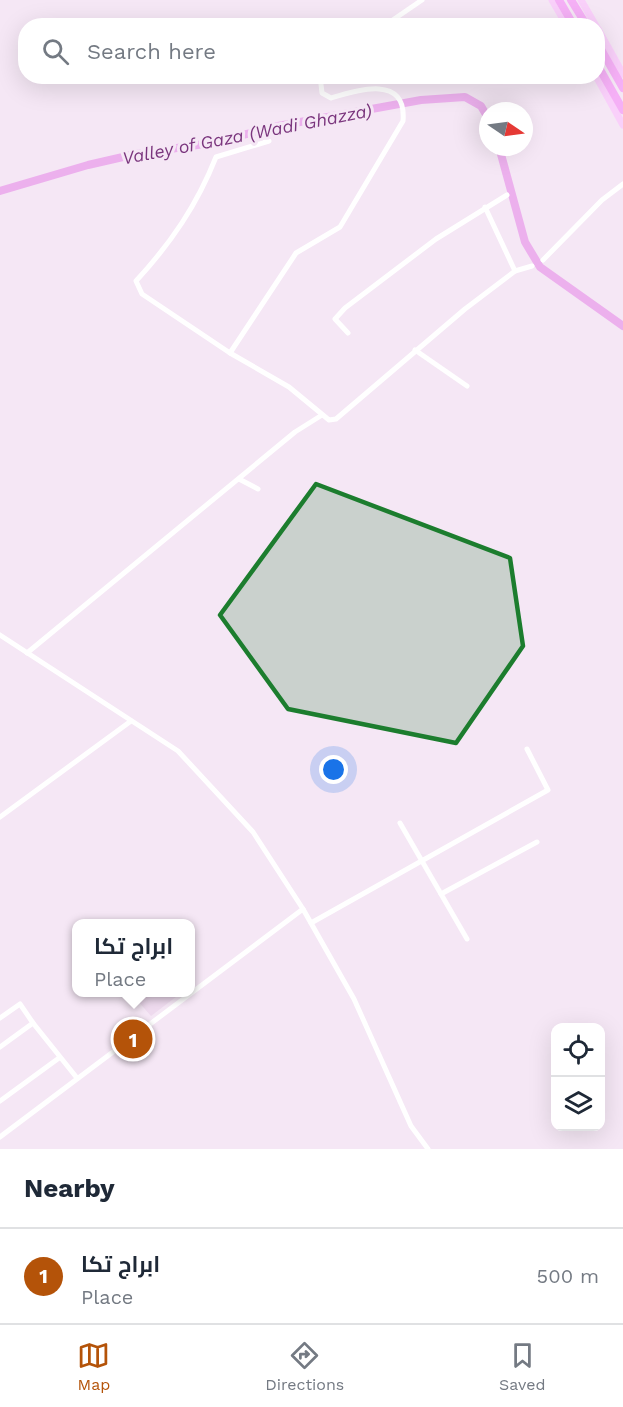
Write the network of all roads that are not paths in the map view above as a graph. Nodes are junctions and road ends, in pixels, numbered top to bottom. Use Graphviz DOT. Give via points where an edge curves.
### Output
graph roads {
  1 [pos="422,0"];
  2 [pos="552,0"];
  3 [pos="559,0"];
  4 [pos="571,0"];
  5 [pos="581,0"];
  6 [pos="396,18"];
  7 [pos="562,18"];
  8 [pos="569,18"];
  9 [pos="581,18"];
  10 [pos="591,18"];
  11 [pos="605,43"];
  12 [pos="605,58"];
  13 [pos="623,74"];
  14 [pos="605,80"];
  15 [pos="321,84"];
  16 [pos="600,84"];
  17 [pos="623,88"];
  18 [pos="623,110"];
  19 [pos="623,125"];
  20 [pos="269,141"];
  21 [pos="623,184"];
  22 [pos="507,195"];
  23 [pos="485,207"];
  24 [pos="543,260"];
  25 [pos="532,266"];
  26 [pos="515,271"];
  27 [pos="348,333"];
  28 [pos="416,350"];
  29 [pos="230,353"];
  30 [pos="466,386"];
  31 [pos="322,415"];
  32 [pos="239,479"];
  33 [pos="258,489"];
  34 [pos="0,635"];
  35 [pos="27,653"];
  36 [pos="131,721"];
  37 [pos="527,749"];
  38 [pos="0,817"];
  39 [pos="400,823"];
  40 [pos="537,842"];
  41 [pos="421,860"];
  42 [pos="441,894"];
  43 [pos="303,909"];
  44 [pos="311,922"];
  45 [pos="467,939"];
  46 [pos="195,990"];
  47 [pos="185,997"];
  48 [pos="0,1018"];
  49 [pos="33,1023"];
  50 [pos="0,1047"];
  51 [pos="59,1058"];
  52 [pos="77,1078"];
  53 [pos="0,1101"];
  54 [pos="0,1137"];
  55 [pos="428,1149"];
  1 -- 6 [label="street"];
  2 -- 7 [label="main road"];
  3 -- 8 [label="highway"];
  4 -- 9 [label="highway"];
  5 -- 10 [label="main road"];
  11 -- 13 [label="main road"];
  12 -- 17 [label="highway"];
  14 -- 18 [label="highway"];
  15 -- 29 [label="street" via="322,93 331,98 382,87 399,100 403,121 340,227 296,253"];
  16 -- 19 [label="main road"];
  20 -- 29 [label="street" via="216,157 178,231 136,281 142,294"];
  21 -- 24 [label="street"];
  22 -- 23 [label="street"];
  23 -- 26 [label="street"];
  23 -- 27 [label="street" via="345,308 335,319"];
  25 -- 26 [label="street"];
  26 -- 28 [label="street"];
  28 -- 30 [label="street"];
  28 -- 31 [label="street" via="336,419"];
  29 -- 31 [label="street" via="289,387"];
  31 -- 32 [label="street" via="295,432"];
  32 -- 33 [label="street"];
  32 -- 35 [label="street"];
  34 -- 35 [label="street"];
  35 -- 36 [label="street"];
  36 -- 38 [label="street"];
  36 -- 43 [label="street" via="178,751 219,792 253,832"];
  37 -- 41 [label="street" via="548,790"];
  39 -- 41 [label="street"];
  40 -- 42 [label="street"];
  41 -- 42 [label="street"];
  41 -- 44 [label="street"];
  42 -- 45 [label="street"];
  43 -- 44 [label="street"];
  43 -- 46 [label="street"];
  44 -- 55 [label="street" via="371,1032 411,1126"];
  47 -- 52 [label="street"];
  48 -- 49 [label="street" via="20,1004"];
  49 -- 50 [label="street"];
  49 -- 51 [label="street"];
  51 -- 52 [label="street"];
  51 -- 53 [label="street"];
  52 -- 54 [label="street"];
}
